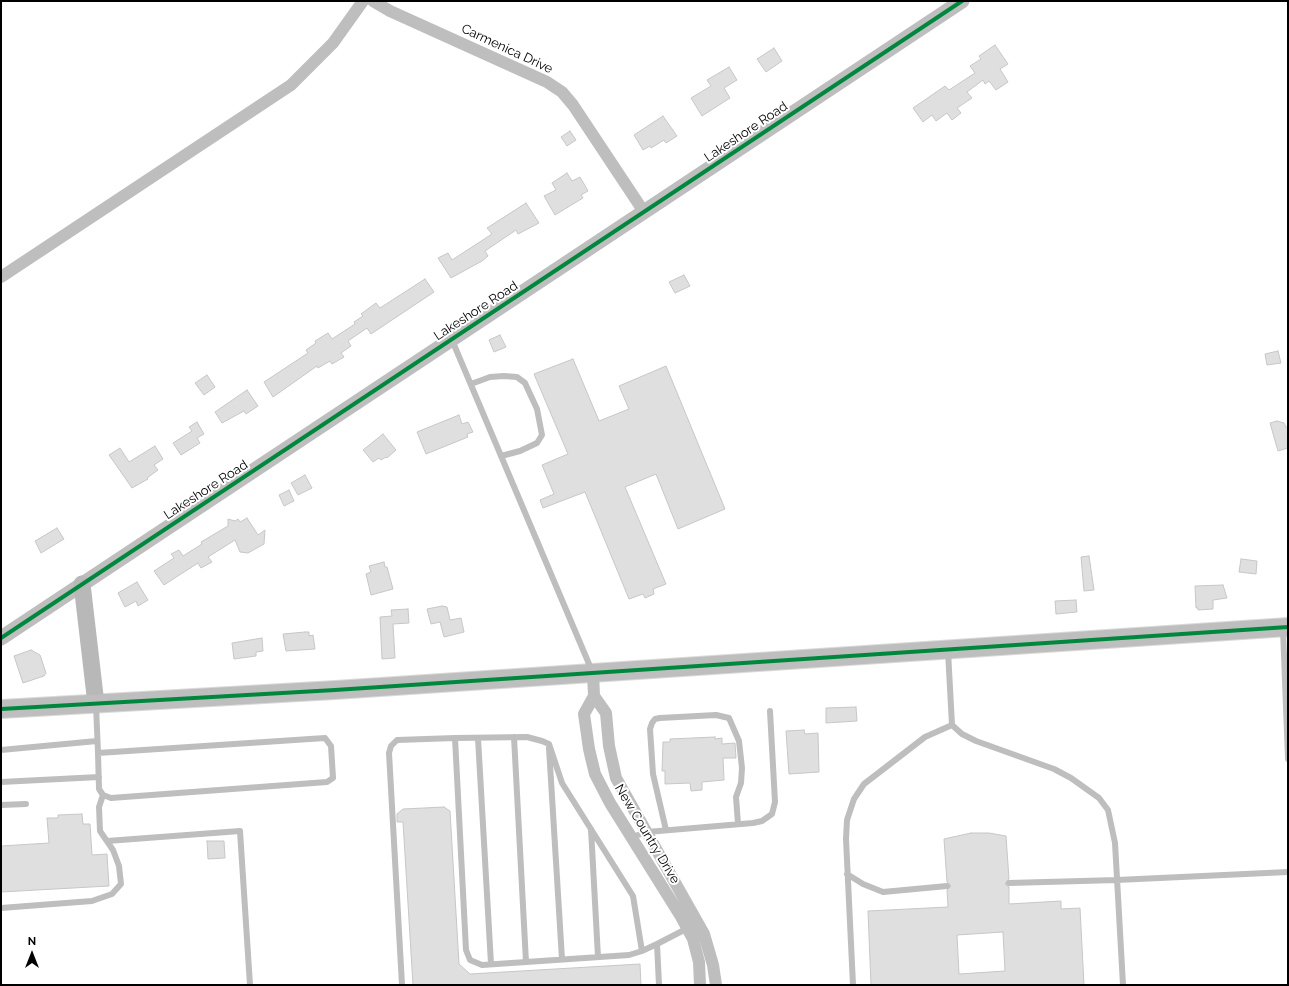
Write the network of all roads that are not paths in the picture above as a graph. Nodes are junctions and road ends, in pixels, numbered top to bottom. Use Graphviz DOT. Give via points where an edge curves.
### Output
graph roads {
  1 [pos="363,1"];
  2 [pos="373,1"];
  3 [pos="962,1"];
  4 [pos="644,212"];
  5 [pos="1,277"];
  6 [pos="452,339"];
  7 [pos="471,384"];
  8 [pos="501,456"];
  9 [pos="82,584"];
  10 [pos="1285,627"];
  11 [pos="1,638"];
  12 [pos="948,649"];
  13 [pos="593,673"];
  14 [pos="594,696"];
  15 [pos="96,704"];
  16 [pos="1,709"];
  17 [pos="770,711"];
  18 [pos="952,725"];
  19 [pos="514,737"];
  20 [pos="455,738"];
  21 [pos="478,738"];
  22 [pos="97,741"];
  23 [pos="549,744"];
  24 [pos="1,750"];
  25 [pos="98,753"];
  26 [pos="1288,759"];
  27 [pos="99,777"];
  28 [pos="1,782"];
  29 [pos="102,795"];
  30 [pos="26,804"];
  31 [pos="1,805"];
  32 [pos="738,824"];
  33 [pos="591,828"];
  34 [pos="666,830"];
  35 [pos="647,832"];
  36 [pos="632,837"];
  37 [pos="107,841"];
  38 [pos="1288,872"];
  39 [pos="848,874"];
  40 [pos="1117,880"];
  41 [pos="1009,883"];
  42 [pos="947,886"];
  43 [pos="1,908"];
  44 [pos="698,923"];
  45 [pos="688,929"];
  46 [pos="657,944"];
  47 [pos="642,951"];
  48 [pos="598,957"];
  49 [pos="562,959"];
  50 [pos="526,962"];
  51 [pos="491,964"];
  52 [pos="250,985"];
  53 [pos="402,985"];
  54 [pos="659,985"];
  55 [pos="700,985"];
  56 [pos="716,985"];
  57 [pos="853,985"];
  58 [pos="1123,985"];
  1 -- 5 [label="street" via="334,43 291,85"];
  2 -- 4 [label="street, Carmenica Drive" via="547,82 562,92"];
  3 -- 4 [label="street, Lakeshore Road"];
  4 -- 6 [label="street, Lakeshore Road"];
  6 -- 7 [label="lane"];
  6 -- 9 [label="street, Lakeshore Road"];
  7 -- 8 [label="lane"];
  7 -- 8 [label="lane" via="504,376 517,378 525,383 537,409 542,435 537,443"];
  8 -- 13 [label="lane"];
  9 -- 11 [label="street, Lakeshore Road"];
  9 -- 15 [label="main road"];
  10 -- 12 [label="main road"];
  10 -- 26 [label="lane"];
  12 -- 13 [label="main road"];
  12 -- 18 [label="lane"];
  13 -- 14 [label="street"];
  13 -- 15 [label="main road"];
  14 -- 35 [label="street, New Country Drive" via="606,713 609,746 616,778"];
  14 -- 36 [label="street, New Country Drive" via="584,714 594,768 610,803"];
  15 -- 16 [label="main road"];
  15 -- 22 [label="lane"];
  17 -- 32 [label="lane" via="775,802 772,814 762,821"];
  18 -- 39 [label="lane" via="925,737 864,784 854,799 847,820"];
  18 -- 40 [label="lane" via="976,741 1054,769 1099,798 1108,810 1112,825"];
  19 -- 21 [label="lane"];
  19 -- 23 [label="lane" via="527,737"];
  19 -- 50 [label="lane"];
  20 -- 21 [label="lane"];
  20 -- 51 [label="lane" via="466,950 470,960"];
  20 -- 53 [label="lane" via="404,738 391,746 389,753"];
  21 -- 51 [label="lane"];
  22 -- 24 [label="lane"];
  22 -- 25 [label="lane"];
  23 -- 33 [label="lane" via="562,783"];
  23 -- 49 [label="lane"];
  25 -- 27 [label="lane"];
  25 -- 29 [label="lane" via="325,738 331,746 334,778 327,782 111,798"];
  27 -- 28 [label="lane"];
  27 -- 29 [label="lane"];
  29 -- 37 [label="lane" via="99,807 100,831"];
  30 -- 31 [label="lane"];
  32 -- 34 [label="lane"];
  32 -- 34 [label="lane" via="736,797 741,783 742,768 739,741 729,718 716,715 660,718 655,719 650,729 653,774"];
  33 -- 47 [label="lane" via="633,896"];
  33 -- 48 [label="lane"];
  34 -- 35 [label="lane"];
  35 -- 36 [label="lane"];
  35 -- 44 [label="street, New Country Drive"];
  36 -- 45 [label="street, New Country Drive"];
  37 -- 43 [label="lane" via="113,850 120,872 121,884 112,894 92,901"];
  37 -- 52 [label="lane" via="240,831"];
  38 -- 40 [label="lane"];
  39 -- 42 [label="lane" via="863,884 883,892"];
  39 -- 57 [label="lane"];
  40 -- 41 [label="lane"];
  40 -- 58 [label="lane"];
  44 -- 45 [label="lane"];
  44 -- 56 [label="street, New Country Drive" via="710,953"];
  45 -- 46 [label="lane"];
  45 -- 55 [label="street, New Country Drive" via="699,962"];
  46 -- 47 [label="lane"];
  46 -- 54 [label="lane"];
  47 -- 48 [label="lane" via="629,955"];
  48 -- 49 [label="lane"];
  49 -- 50 [label="lane"];
  50 -- 51 [label="lane"];
}
